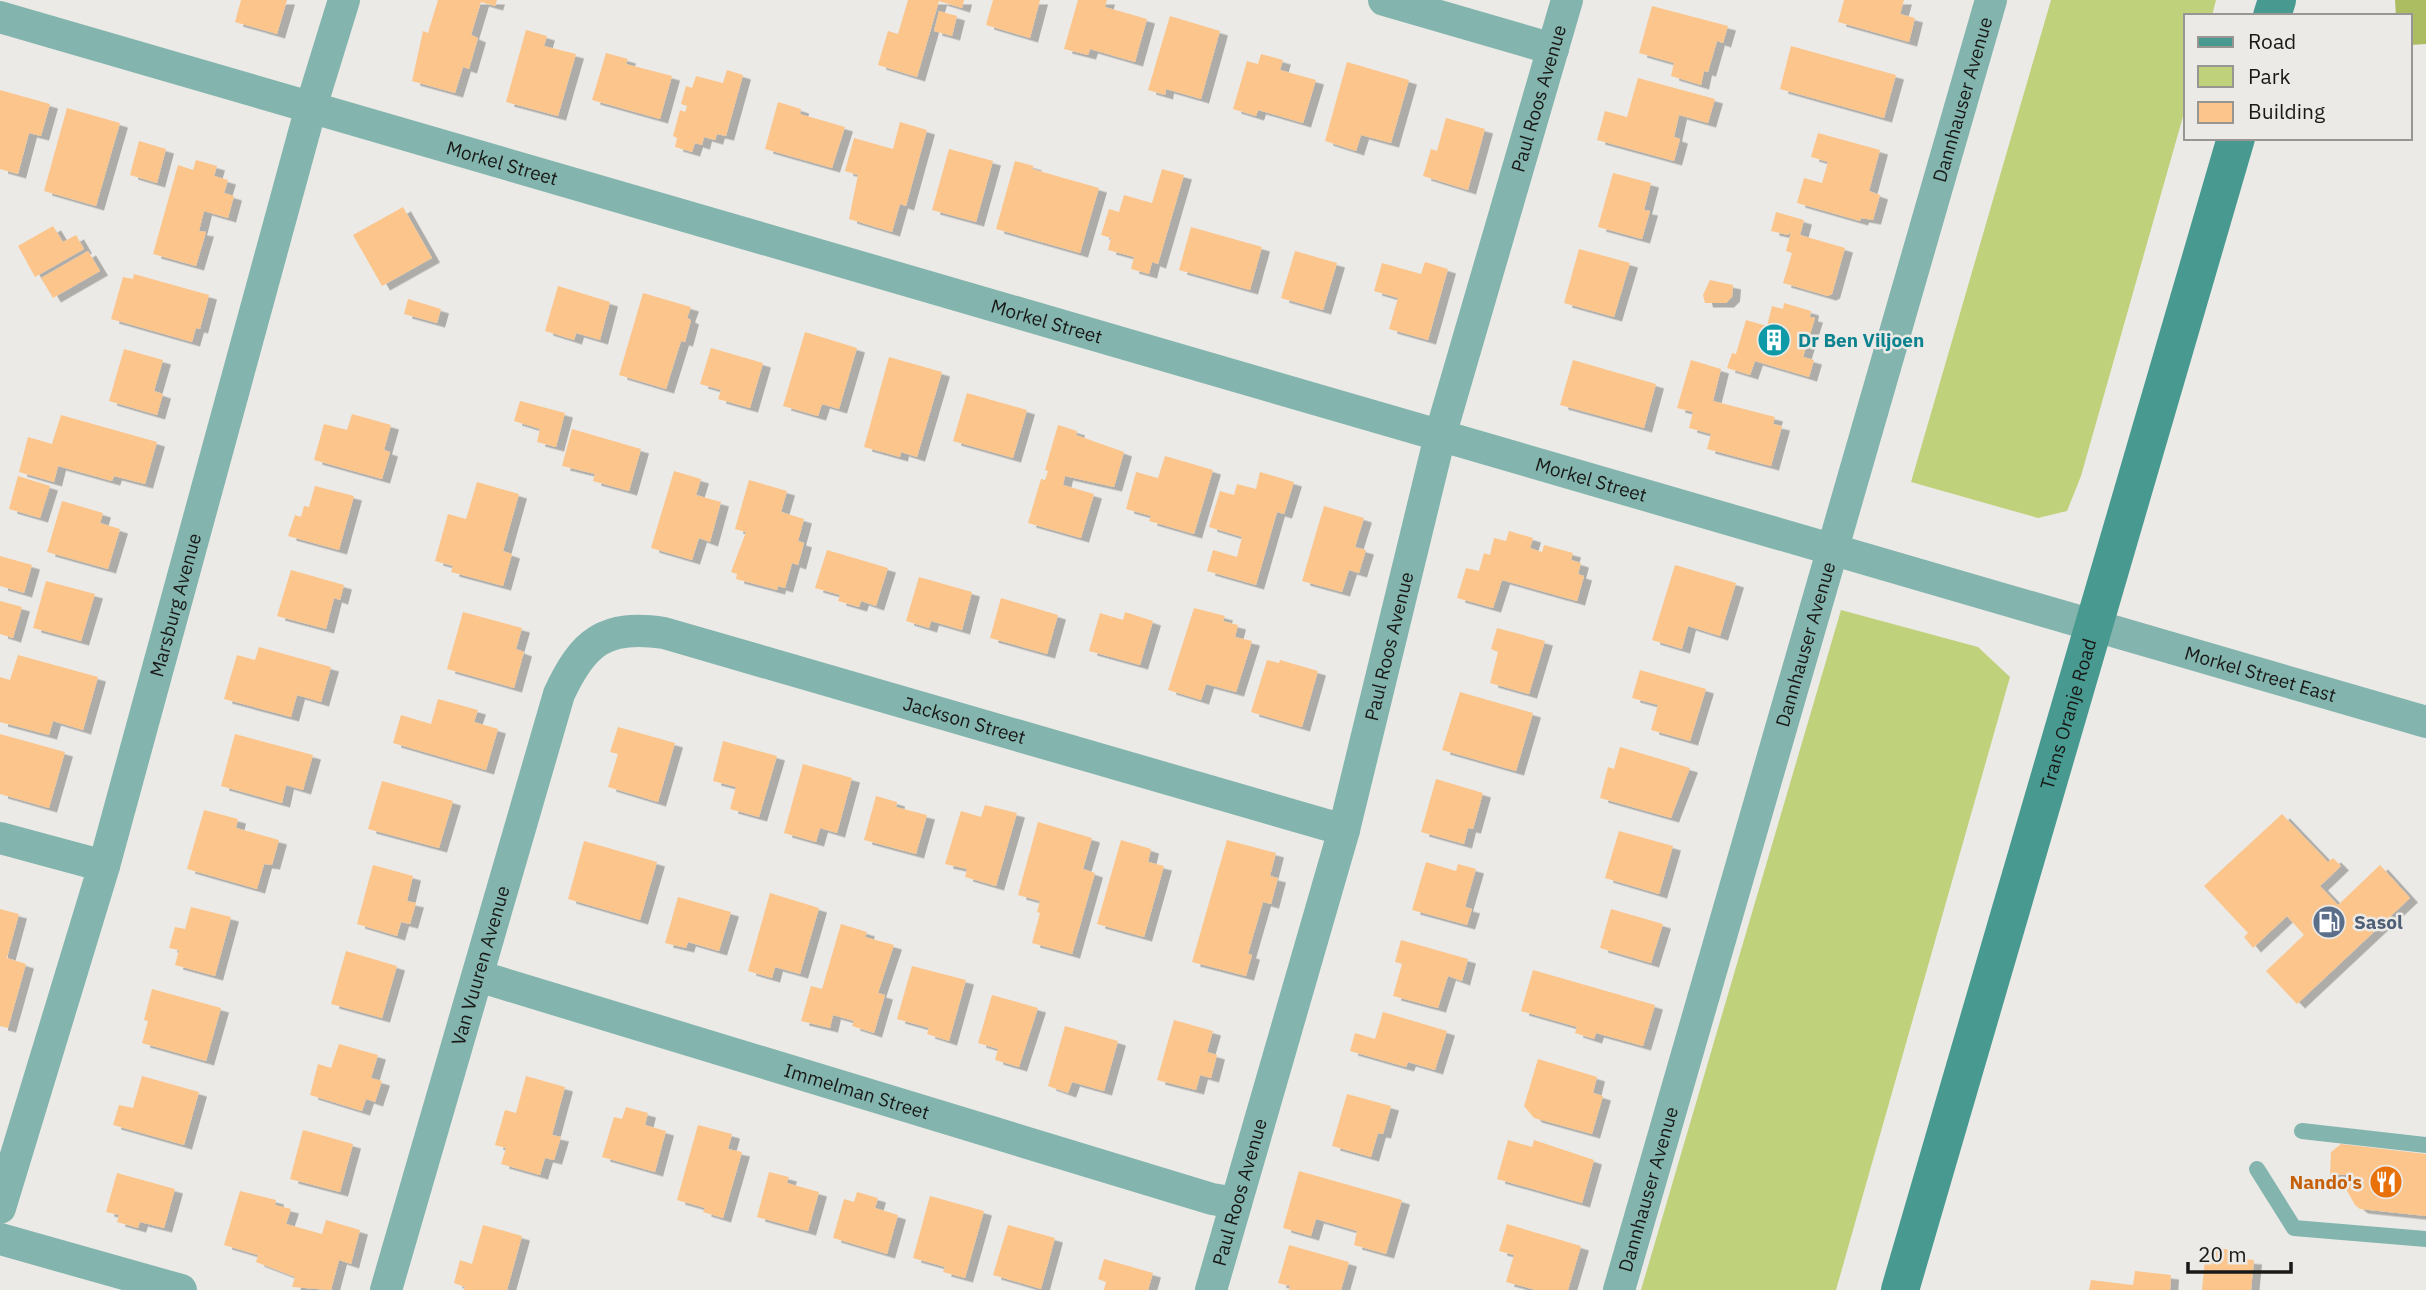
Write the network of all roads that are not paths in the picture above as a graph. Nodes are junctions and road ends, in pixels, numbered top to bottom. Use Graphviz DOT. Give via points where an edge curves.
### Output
graph roads {
  1 [pos="344,0"];
  2 [pos="1384,0"];
  3 [pos="1567,0"];
  4 [pos="1991,0"];
  5 [pos="0,17"];
  6 [pos="1553,49"];
  7 [pos="311,107"];
  8 [pos="2235,140"];
  9 [pos="1440,436"];
  10 [pos="1832,550"];
  11 [pos="2094,626"];
  12 [pos="586,648"];
  13 [pos="2426,722"];
  14 [pos="1344,830"];
  15 [pos="0,838"];
  16 [pos="104,866"];
  17 [pos="478,976"];
  18 [pos="2302,1131"];
  19 [pos="2426,1145"];
  20 [pos="2257,1169"];
  21 [pos="1236,1203"];
  22 [pos="0,1208"];
  23 [pos="2426,1239"];
  24 [pos="0,1240"];
  25 [pos="181,1290"];
  26 [pos="386,1290"];
  27 [pos="1211,1290"];
  28 [pos="1619,1290"];
  29 [pos="1900,1290"];
  1 -- 7 [label="street, Marsburg Avenue"];
  2 -- 6 [label="street"];
  3 -- 6 [label="street, Paul Roos Avenue"];
  4 -- 10 [label="street, Dannhauser Avenue"];
  5 -- 7 [label="street, Morkel Street"];
  6 -- 9 [label="street, Paul Roos Avenue"];
  7 -- 9 [label="street, Morkel Street"];
  7 -- 16 [label="street, Marsburg Avenue"];
  8 -- 11 [label="main road, Trans Oranje Road"];
  9 -- 10 [label="street, Morkel Street"];
  9 -- 14 [label="street, Paul Roos Avenue"];
  10 -- 11 [label="street, Morkel Street"];
  10 -- 28 [label="street, Dannhauser Avenue"];
  11 -- 13 [label="street, Morkel Street East"];
  11 -- 29 [label="main road, Trans Oranje Road"];
  12 -- 14 [label="street, Jackson Street" via="621,631 664,633"];
  12 -- 17 [label="street, Van Vuuren Avenue" via="559,694"];
  14 -- 21 [label="street, Paul Roos Avenue"];
  15 -- 16 [label="street"];
  16 -- 22 [label="street, Marsburg Avenue"];
  17 -- 21 [label="street, Immelman Street"];
  17 -- 26 [label="street, Van Vuuren Avenue"];
  18 -- 19 [label="lane"];
  20 -- 23 [label="lane" via="2294,1228"];
  21 -- 27 [label="street, Paul Roos Avenue"];
  24 -- 25 [label="street"];
}
